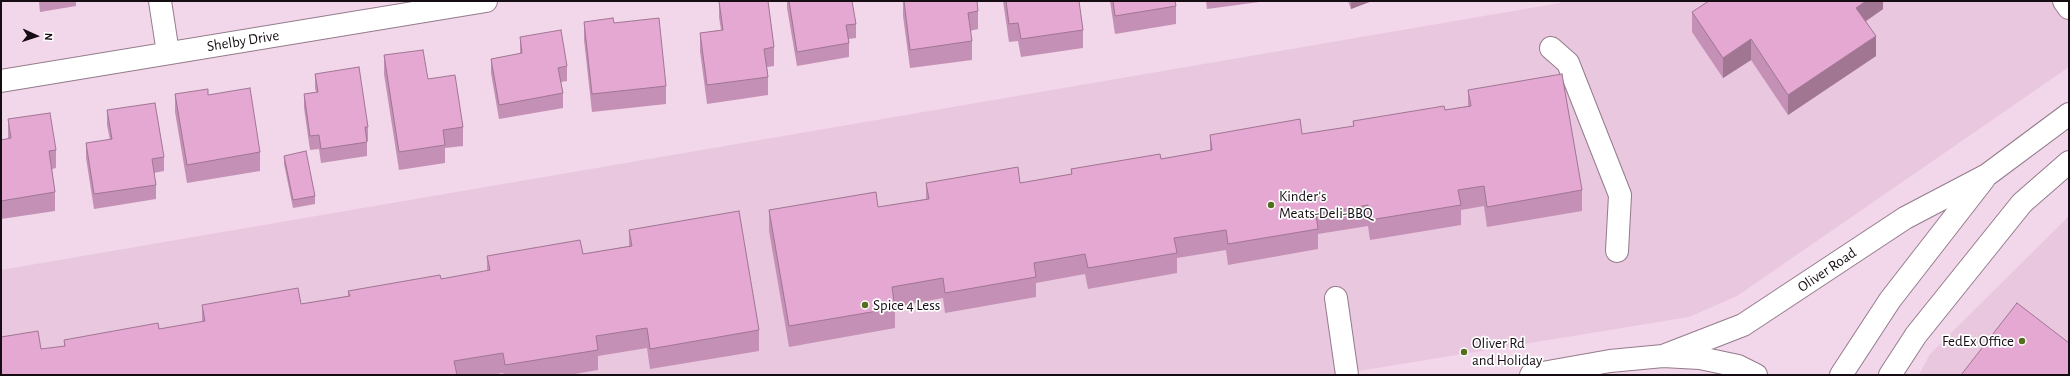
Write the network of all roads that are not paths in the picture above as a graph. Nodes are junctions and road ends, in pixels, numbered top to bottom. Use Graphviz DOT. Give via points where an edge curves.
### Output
graph roads {
  1 [pos="160,1"];
  2 [pos="486,1"];
  3 [pos="2064,1"];
  4 [pos="2069,8"];
  5 [pos="1551,48"];
  6 [pos="168,53"];
  7 [pos="1,81"];
  8 [pos="2069,114"];
  9 [pos="2069,162"];
  10 [pos="1988,175"];
  11 [pos="1617,251"];
  12 [pos="1336,298"];
  13 [pos="1663,356"];
  14 [pos="1347,375"];
  15 [pos="1531,375"];
  16 [pos="1756,375"];
  17 [pos="1841,375"];
  18 [pos="1890,375"];
  1 -- 6 [label="street"];
  2 -- 6 [label="street, Shelby Drive"];
  3 -- 4 [label="street"];
  5 -- 11 [label="street" via="1568,63 1620,195"];
  6 -- 7 [label="street, Shelby Drive"];
  8 -- 10 [label="street, Oliver Road"];
  9 -- 18 [label="street" via="2022,203 1916,335"];
  10 -- 13 [label="street, Oliver Road" via="1905,218 1743,325"];
  10 -- 17 [label="street, Oliver Road" via="1890,300"];
  12 -- 14 [label="street"];
  13 -- 15 [label="street, Oliver Road" via="1610,361"];
  13 -- 16 [label="street, Oliver Road" via="1700,358 1738,366"];
}
